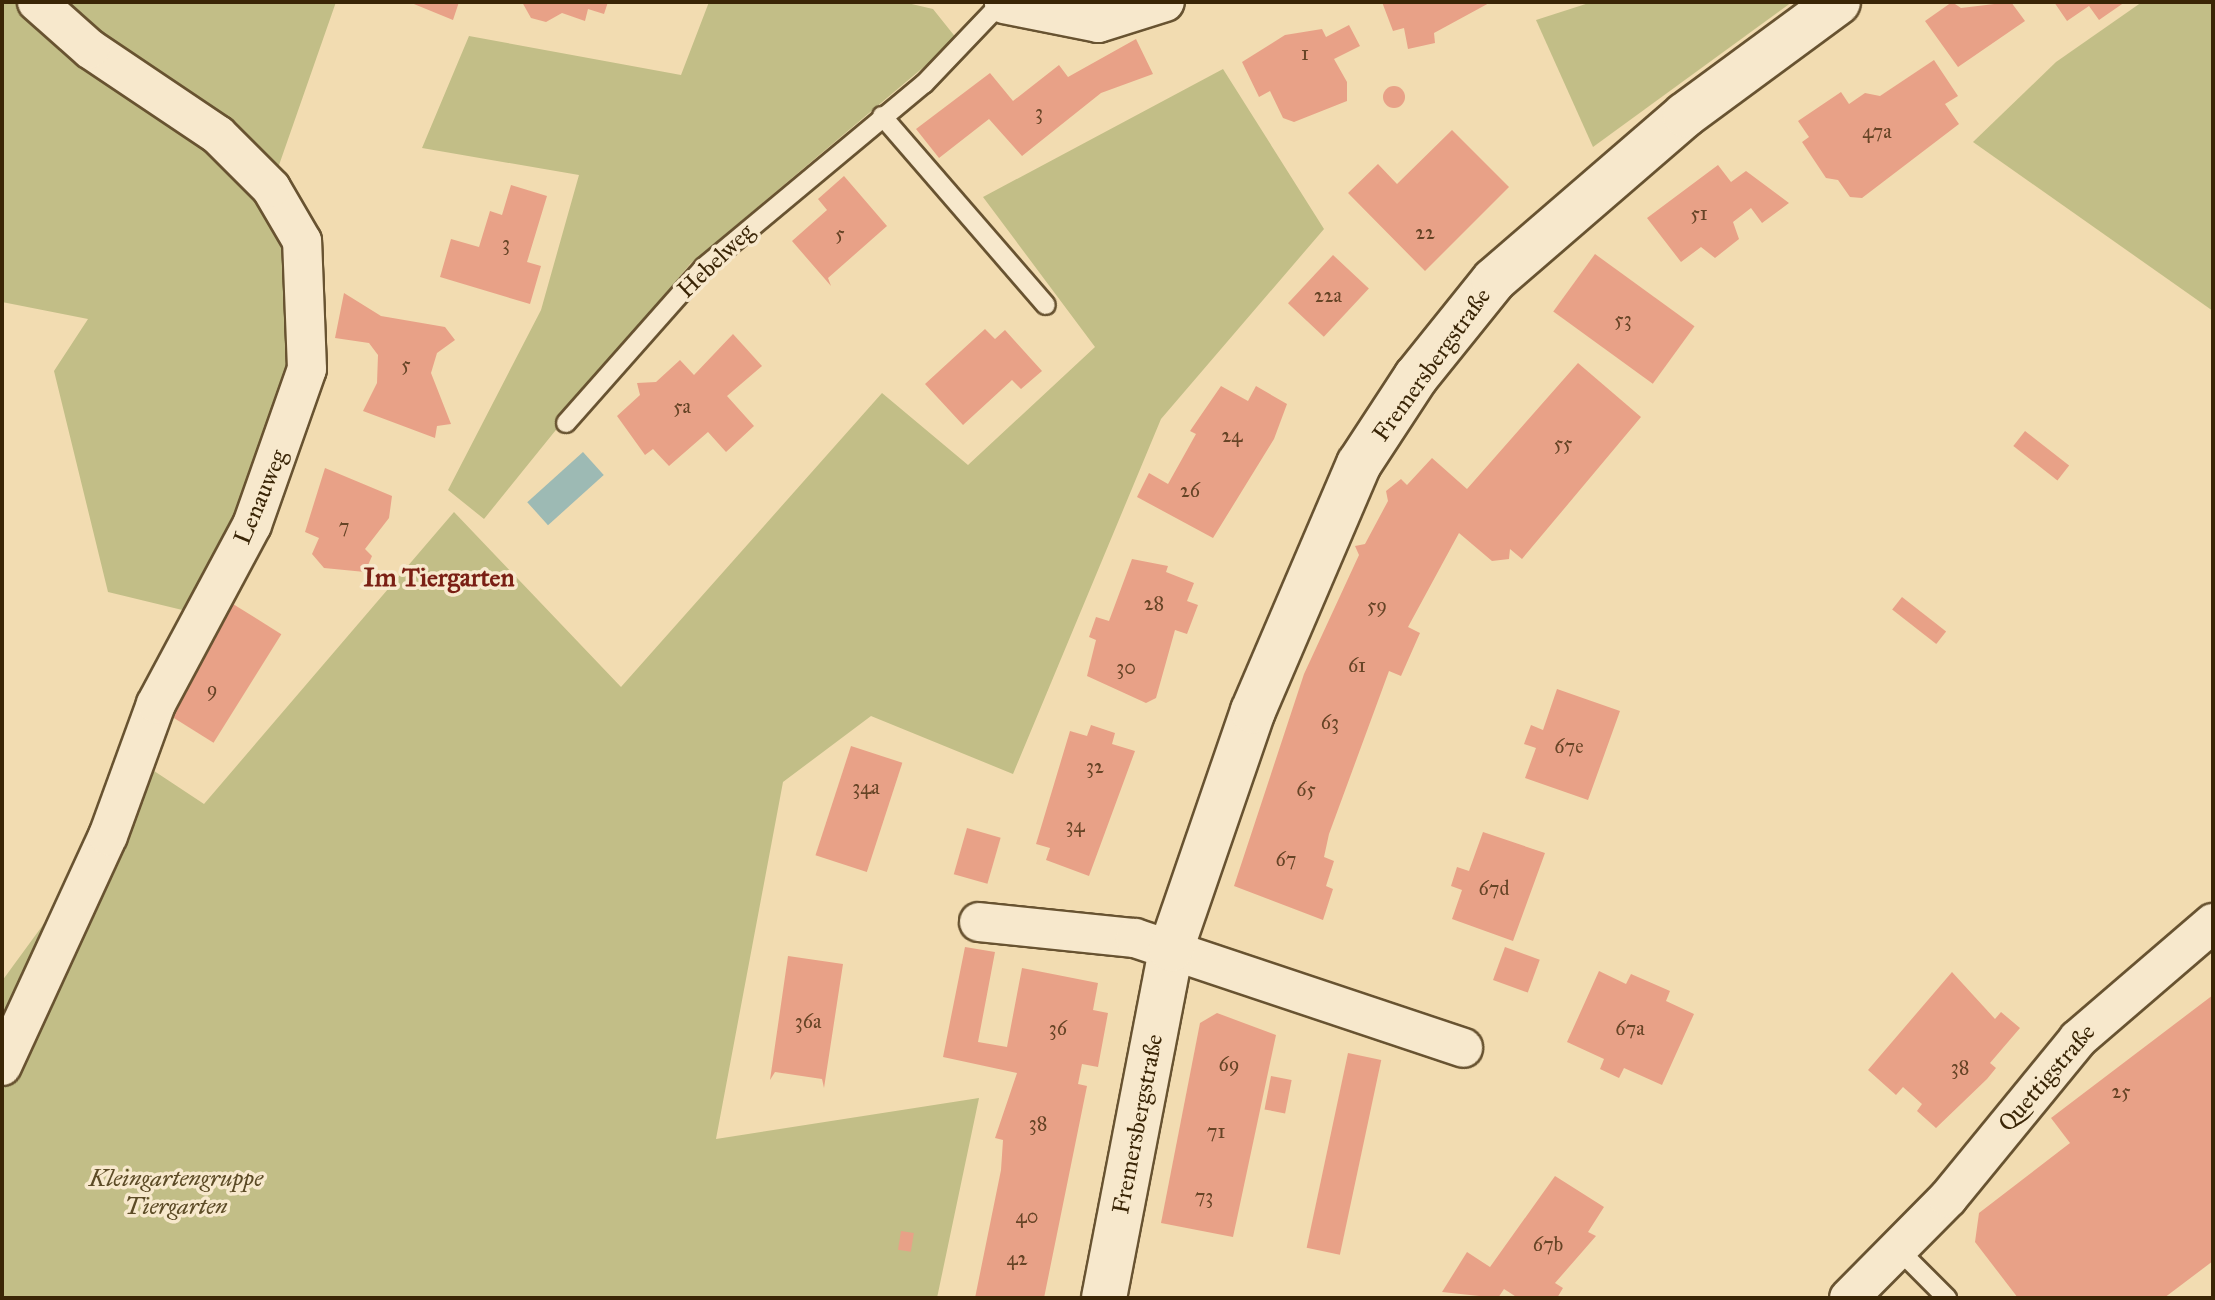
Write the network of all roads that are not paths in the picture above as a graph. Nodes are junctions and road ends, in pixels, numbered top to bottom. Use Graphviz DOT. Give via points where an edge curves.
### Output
graph roads {
  1 [pos="37,2"];
  2 [pos="1165,2"];
  3 [pos="1838,2"];
  4 [pos="1003,3"];
  5 [pos="882,116"];
  6 [pos="1046,305"];
  7 [pos="566,423"];
  8 [pos="979,922"];
  9 [pos="2213,923"];
  10 [pos="1171,949"];
  11 [pos="1463,1048"];
  12 [pos="2,1066"];
  13 [pos="1899,1250"];
  14 [pos="1104,1298"];
  15 [pos="1849,1298"];
  16 [pos="1947,1298"];
  1 -- 12 [label="street, Lenauweg" via="90,49 218,135 271,188 302,241 307,369 252,525 156,704 108,836"];
  2 -- 4 [label="street, Hebelweg" via="1098,23"];
  3 -- 10 [label="main road, Fremersbergstraße" via="1600,184 1494,280 1416,377 1359,464 1265,682"];
  4 -- 5 [label="lane, Hebelweg"];
  5 -- 6 [label="lane"];
  5 -- 7 [label="lane, Hebelweg" via="704,267"];
  8 -- 10 [label="street" via="1135,938"];
  9 -- 13 [label="street, Quettigstraße" via="2078,1039"];
  10 -- 11 [label="street"];
  10 -- 14 [label="main road, Fremersbergstraße"];
  13 -- 15 [label="street, Quettigstraße"];
  13 -- 16 [label="lane"];
}
